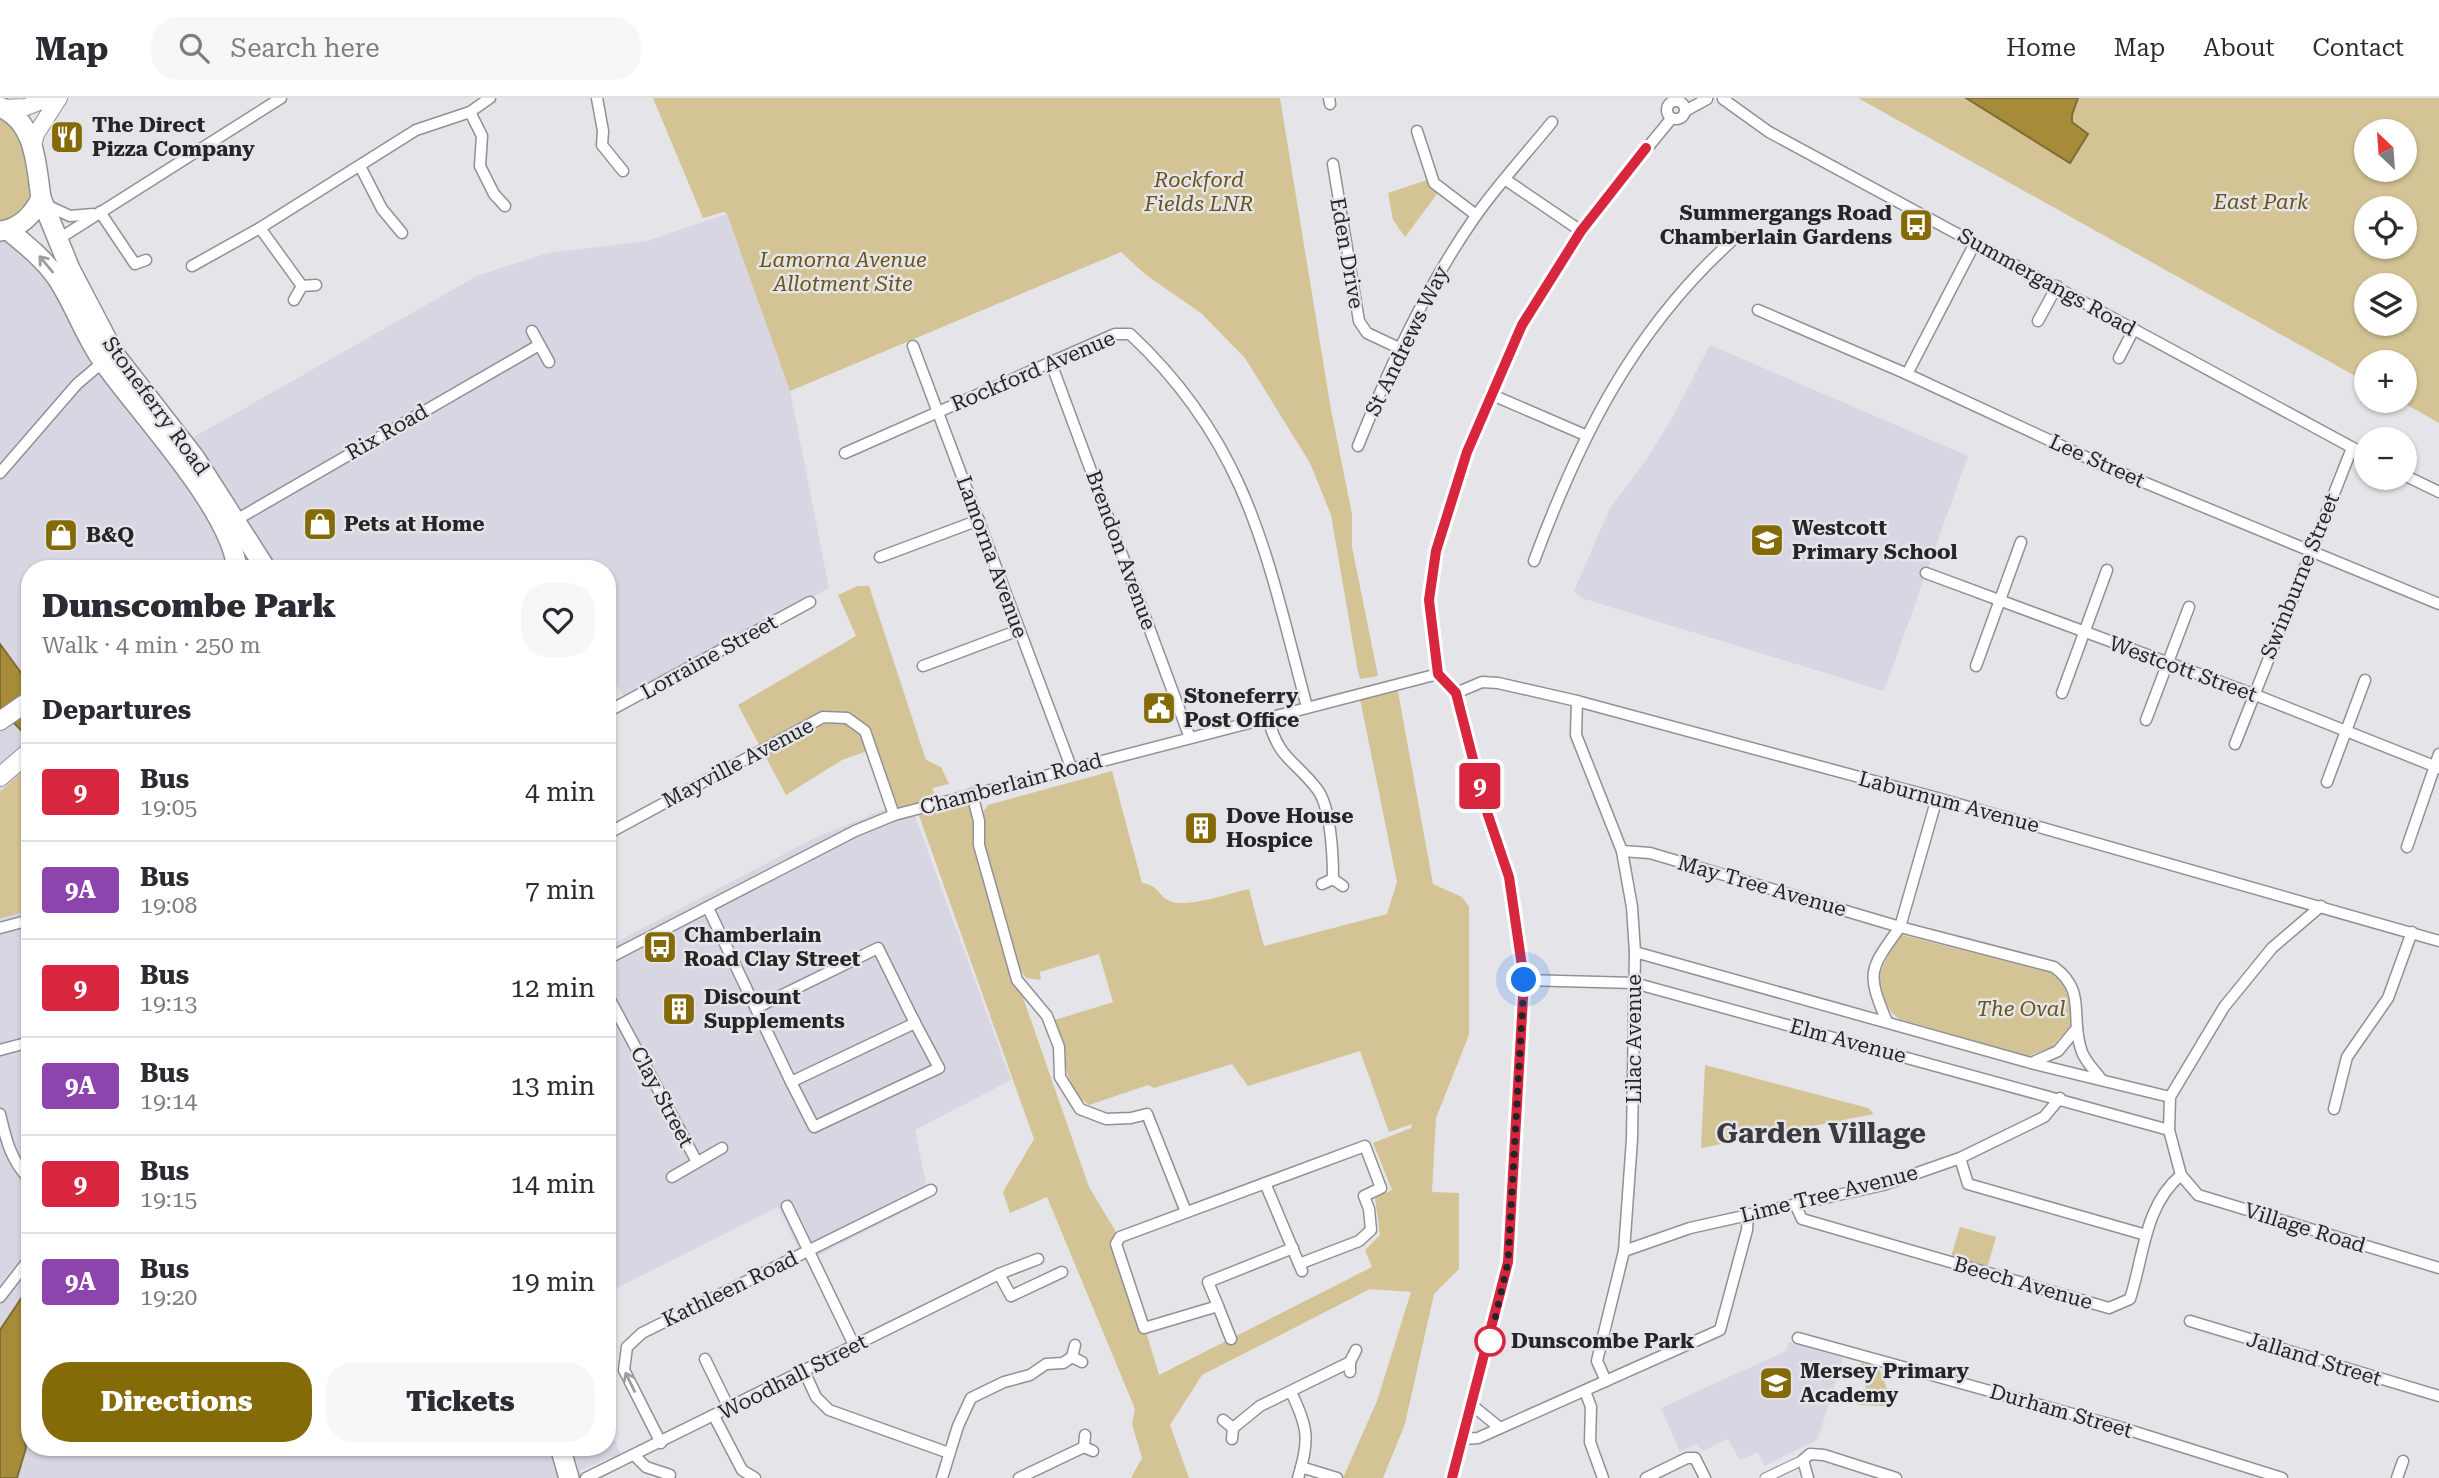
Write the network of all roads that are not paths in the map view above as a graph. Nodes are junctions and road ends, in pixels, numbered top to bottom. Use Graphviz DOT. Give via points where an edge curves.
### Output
graph roads {
  1 [pos="49,98"];
  2 [pos="59,98"];
  3 [pos="281,98"];
  4 [pos="490,98"];
  5 [pos="597,98"];
  6 [pos="1703,98"];
  7 [pos="1726,101"];
  8 [pos="1678,104"];
  9 [pos="1,108"];
  10 [pos="470,112"];
  11 [pos="1552,122"];
  12 [pos="1422,134"];
  13 [pos="33,146"];
  14 [pos="1333,164"];
  15 [pos="359,166"];
  16 [pos="624,171"];
  17 [pos="1506,180"];
  18 [pos="42,201"];
  19 [pos="505,206"];
  20 [pos="100,212"];
  21 [pos="1476,215"];
  22 [pos="260,228"];
  23 [pos="4,230"];
  24 [pos="1581,231"];
  25 [pos="404,235"];
  26 [pos="1735,238"];
  27 [pos="57,240"];
  28 [pos="1975,243"];
  29 [pos="146,260"];
  30 [pos="192,266"];
  31 [pos="316,285"];
  32 [pos="302,286"];
  33 [pos="2057,286"];
  34 [pos="294,300"];
  35 [pos="1758,310"];
  36 [pos="2038,321"];
  37 [pos="2134,329"];
  38 [pos="532,331"];
  39 [pos="539,345"];
  40 [pos="913,346"];
  41 [pos="1399,348"];
  42 [pos="2119,358"];
  43 [pos="103,362"];
  44 [pos="549,362"];
  45 [pos="1051,363"];
  46 [pos="1907,374"];
  47 [pos="1490,394"];
  48 [pos="936,411"];
  49 [pos="1349,432"];
  50 [pos="1585,435"];
  51 [pos="2352,448"];
  52 [pos="845,453"];
  53 [pos="0,473"];
  54 [pos="2417,481"];
  55 [pos="2439,492"];
  56 [pos="236,520"];
  57 [pos="979,520"];
  58 [pos="2021,542"];
  59 [pos="2309,549"];
  60 [pos="1533,554"];
  61 [pos="880,557"];
  62 [pos="235,560"];
  63 [pos="260,560"];
  64 [pos="2107,570"];
  65 [pos="1926,573"];
  66 [pos="2001,600"];
  67 [pos="810,601"];
  68 [pos="2439,604"];
  69 [pos="2189,607"];
  70 [pos="1019,630"];
  71 [pos="2083,632"];
  72 [pos="2167,663"];
  73 [pos="923,666"];
  74 [pos="1976,666"];
  75 [pos="1438,674"];
  76 [pos="2365,680"];
  77 [pos="1456,693"];
  78 [pos="2062,693"];
  79 [pos="2253,694"];
  80 [pos="1577,702"];
  81 [pos="21,706"];
  82 [pos="616,707"];
  83 [pos="1307,707"];
  84 [pos="1268,718"];
  85 [pos="2147,720"];
  86 [pos="0,721"];
  87 [pos="2345,731"];
  88 [pos="1190,738"];
  89 [pos="2235,744"];
  90 [pos="2439,754"];
  91 [pos="21,758"];
  92 [pos="1071,767"];
  93 [pos="2437,768"];
  94 [pos="0,777"];
  95 [pos="2327,782"];
  96 [pos="972,794"];
  97 [pos="1937,799"];
  98 [pos="894,815"];
  99 [pos="616,829"];
  100 [pos="2407,846"];
  101 [pos="1622,851"];
  102 [pos="1333,879"];
  103 [pos="1322,884"];
  104 [pos="1343,886"];
  105 [pos="2321,906"];
  106 [pos="708,908"];
  107 [pos="21,922"];
  108 [pos="1900,927"];
  109 [pos="0,928"];
  110 [pos="2412,932"];
  111 [pos="2439,941"];
  112 [pos="1635,952"];
  113 [pos="616,954"];
  114 [pos="1524,980"];
  115 [pos="1633,983"];
  116 [pos="756,1008"];
  117 [pos="616,1011"];
  118 [pos="913,1019"];
  119 [pos="1887,1023"];
  120 [pos="2077,1028"];
  121 [pos="21,1044"];
  122 [pos="0,1050"];
  123 [pos="2031,1063"];
  124 [pos="2101,1079"];
  125 [pos="791,1082"];
  126 [pos="2170,1097"];
  127 [pos="2060,1098"];
  128 [pos="2334,1109"];
  129 [pos="0,1114"];
  130 [pos="2169,1130"];
  131 [pos="722,1148"];
  132 [pos="1960,1158"];
  133 [pos="697,1163"];
  134 [pos="21,1171"];
  135 [pos="2181,1175"];
  136 [pos="672,1177"];
  137 [pos="1265,1183"];
  138 [pos="931,1190"];
  139 [pos="1795,1204"];
  140 [pos="787,1206"];
  141 [pos="1186,1212"];
  142 [pos="1748,1214"];
  143 [pos="2146,1235"];
  144 [pos="1293,1248"];
  145 [pos="809,1250"];
  146 [pos="1624,1251"];
  147 [pos="1038,1259"];
  148 [pos="2439,1268"];
  149 [pos="21,1270"];
  150 [pos="1062,1272"];
  151 [pos="999,1274"];
  152 [pos="0,1297"];
  153 [pos="1218,1306"];
  154 [pos="2190,1321"];
  155 [pos="1798,1338"];
  156 [pos="1231,1339"];
  157 [pos="855,1345"];
  158 [pos="1075,1345"];
  159 [pos="1356,1350"];
  160 [pos="705,1359"];
  161 [pos="804,1371"];
  162 [pos="1606,1381"];
  163 [pos="1585,1391"];
  164 [pos="1292,1392"];
  165 [pos="2439,1396"];
  166 [pos="1473,1406"];
  167 [pos="729,1409"];
  168 [pos="714,1416"];
  169 [pos="1223,1420"];
  170 [pos="1500,1428"];
  171 [pos="1085,1435"];
  172 [pos="1464,1439"];
  173 [pos="661,1443"];
  174 [pos="949,1453"];
  175 [pos="563,1456"];
  176 [pos="635,1456"];
  177 [pos="2403,1461"];
  178 [pos="1804,1469"];
  179 [pos="1300,1473"];
  180 [pos="670,1475"];
  181 [pos="569,1478"];
  182 [pos="586,1478"];
  183 [pos="755,1478"];
  184 [pos="942,1478"];
  185 [pos="1018,1478"];
  186 [pos="1337,1478"];
  187 [pos="1452,1478"];
  188 [pos="1603,1478"];
  189 [pos="1646,1478"];
  190 [pos="1705,1478"];
  191 [pos="1765,1478"];
  192 [pos="1896,1478"];
  193 [pos="2282,1478"];
  194 [pos="2397,1478"];
  1 -- 9 [label="main road" via="26,107"];
  2 -- 13 [label="main road"];
  3 -- 20 [label="street"];
  4 -- 10 [label="street"];
  5 -- 16 [label="street" via="602,145"];
  6 -- 7 [label="street" via="1714,103"];
  6 -- 8 [label="street"];
  7 -- 28 [label="street, Summergangs Road" via="1769,132"];
  8 -- 24 [label="street" via="1680,119 1671,118"];
  9 -- 13 [label="highway" via="19,120"];
  10 -- 15 [label="street" via="416,130"];
  10 -- 19 [label="street" via="482,136 480,166"];
  11 -- 17 [label="street, St Andrews Way"];
  12 -- 21 [label="street" via="1434,183"];
  13 -- 18 [label="highway, Stoneferry Road"];
  14 -- 41 [label="street, Eden Drive" via="1340,175 1359,321 1367,333"];
  15 -- 22 [label="street"];
  15 -- 25 [label="street" via="382,209"];
  17 -- 21 [label="street, St Andrews Way"];
  17 -- 24 [label="street"];
  18 -- 20 [label="street" via="70,216"];
  18 -- 23 [label="highway" via="29,217"];
  18 -- 27 [label="highway, Stoneferry Road"];
  20 -- 27 [label="street"];
  20 -- 29 [label="street" via="135,264"];
  21 -- 41 [label="street, St Andrews Way" via="1431,285"];
  22 -- 30 [label="street"];
  22 -- 32 [label="street"];
  43 -- 23 [label="highway, Stoneferry Road, one-way" via="59,280 41,258"];
  24 -- 47 [label="street" via="1522,325"];
  26 -- 50 [label="street" via="1665,309"];
  27 -- 56 [label="highway, Stoneferry Road" via="115,355 195,458"];
  28 -- 33 [label="street, Summergangs Road"];
  28 -- 46 [label="street"];
  31 -- 32 [label="street"];
  32 -- 34 [label="street"];
  33 -- 36 [label="street"];
  33 -- 37 [label="street, Summergangs Road"];
  35 -- 46 [label="street, Lee Street"];
  37 -- 42 [label="street"];
  37 -- 51 [label="street, Summergangs Road"];
  38 -- 39 [label="street"];
  39 -- 44 [label="street"];
  39 -- 56 [label="street, Rix Road"];
  40 -- 48 [label="street, Lamorna Avenue"];
  41 -- 49 [label="street, St Andrews Way" via="1360,442"];
  43 -- 53 [label="street" via="77,384"];
  43 -- 62 [label="highway, Stoneferry Road" via="189,474 231,542"];
  45 -- 48 [label="street, Rockford Avenue"];
  45 -- 83 [label="street, Rockford Avenue" via="1115,334 1130,334 1188,396 1242,486 1256,520"];
  45 -- 88 [label="street, Brendon Avenue"];
  46 -- 59 [label="street, Lee Street" via="2107,467"];
  47 -- 50 [label="street"];
  47 -- 75 [label="street" via="1436,551 1429,600"];
  48 -- 52 [label="street, Rockford Avenue"];
  48 -- 57 [label="street, Lamorna Avenue"];
  50 -- 60 [label="street"];
  51 -- 59 [label="street, Swinburne Street"];
  54 -- 55 [label="street"];
  56 -- 63 [label="highway, Stoneferry Road"];
  57 -- 61 [label="street"];
  57 -- 70 [label="street, Lamorna Avenue"];
  58 -- 66 [label="street"];
  59 -- 68 [label="street, Lee Street"];
  59 -- 79 [label="street, Swinburne Street"];
  64 -- 71 [label="street"];
  65 -- 66 [label="street, Westcott Street"];
  66 -- 71 [label="street, Westcott Street"];
  66 -- 74 [label="street"];
  67 -- 82 [label="street, Lorraine Street"];
  69 -- 72 [label="street"];
  70 -- 73 [label="street"];
  70 -- 92 [label="street, Lamorna Avenue"];
  71 -- 72 [label="street, Westcott Street"];
  71 -- 78 [label="street"];
  72 -- 79 [label="street, Westcott Street"];
  72 -- 85 [label="street"];
  75 -- 77 [label="street"];
  75 -- 83 [label="street, Chamberlain Road"];
  76 -- 87 [label="street"];
  77 -- 80 [label="street, Laburnum Avenue" via="1482,682 1498,683"];
  77 -- 114 [label="street" via="1509,877"];
  79 -- 87 [label="street, Westcott Street"];
  79 -- 89 [label="street, Swinburne Street"];
  80 -- 97 [label="street, Laburnum Avenue"];
  80 -- 101 [label="street, Lilac Avenue" via="1576,735"];
  81 -- 86 [label="main road"];
  83 -- 84 [label="street, Chamberlain Road"];
  84 -- 88 [label="street, Chamberlain Road"];
  84 -- 102 [label="street" via="1283,756 1319,791 1333,854"];
  87 -- 93 [label="street, Westcott Street"];
  87 -- 95 [label="street"];
  88 -- 92 [label="street, Chamberlain Road"];
  90 -- 93 [label="street"];
  91 -- 94 [label="main road"];
  92 -- 96 [label="street, Chamberlain Road"];
  93 -- 100 [label="street"];
  96 -- 98 [label="street, Chamberlain Road"];
  96 -- 141 [label="street" via="979,845 1017,980 1047,1016 1059,1047 1060,1077 1080,1109 1106,1119 1147,1114"];
  97 -- 105 [label="street, Laburnum Avenue"];
  97 -- 108 [label="street"];
  98 -- 99 [label="street, Mayville Avenue" via="865,731 847,718 823,717"];
  98 -- 106 [label="street, Chamberlain Road"];
  101 -- 108 [label="street, May Tree Avenue" via="1650,853"];
  101 -- 112 [label="street, Lilac Avenue"];
  102 -- 103 [label="street"];
  102 -- 104 [label="street"];
  105 -- 110 [label="street, Laburnum Avenue"];
  105 -- 126 [label="street" via="2272,948 2224,1007"];
  106 -- 113 [label="street, Chamberlain Road"];
  106 -- 116 [label="street"];
  107 -- 109 [label="street"];
  108 -- 119 [label="street" via="1874,963 1872,987"];
  108 -- 120 [label="street" via="2054,967 2067,977 2077,999"];
  110 -- 111 [label="street, Laburnum Avenue"];
  110 -- 128 [label="street" via="2388,998 2347,1057"];
  112 -- 115 [label="street, Lilac Avenue"];
  112 -- 119 [label="street, Elm Avenue"];
  114 -- 115 [label="street, Elm Avenue"];
  114 -- 166 [label="street" via="1508,1262"];
  115 -- 127 [label="street, Elm Avenue"];
  115 -- 146 [label="street, Lilac Avenue" via="1632,1139"];
  116 -- 118 [label="street" via="878,948"];
  116 -- 125 [label="street"];
  117 -- 133 [label="street, Clay Street"];
  118 -- 125 [label="street" via="915,1023"];
  118 -- 125 [label="street" via="939,1068 814,1127"];
  119 -- 123 [label="street, Elm Avenue"];
  120 -- 123 [label="street" via="2058,1051"];
  120 -- 124 [label="street" via="2082,1053"];
  121 -- 122 [label="street"];
  123 -- 124 [label="street, Elm Avenue"];
  124 -- 126 [label="street, Elm Avenue"];
  126 -- 130 [label="street"];
  127 -- 130 [label="street, Elm Avenue"];
  127 -- 132 [label="street, Lime Tree Avenue" via="2044,1117"];
  129 -- 134 [label="street"];
  130 -- 135 [label="street"];
  131 -- 133 [label="street, Clay Street"];
  132 -- 139 [label="street, Lime Tree Avenue" via="1883,1185"];
  132 -- 143 [label="street" via="1968,1184"];
  133 -- 136 [label="street, Clay Street"];
  135 -- 143 [label="street, Beech Avenue" via="2163,1193"];
  135 -- 148 [label="street, Village Road" via="2198,1195"];
  137 -- 141 [label="street"];
  137 -- 144 [label="street"];
  137 -- 144 [label="street" via="1365,1146 1381,1188 1364,1196 1371,1223 1367,1236 1301,1267"];
  138 -- 145 [label="street, Kathleen Road"];
  139 -- 142 [label="street, Lime Tree Avenue"];
  139 -- 143 [label="street, Beech Avenue" via="1802,1219 2109,1308 2130,1299"];
  140 -- 145 [label="street"];
  141 -- 153 [label="street" via="1120,1237 1116,1244 1144,1328"];
  142 -- 146 [label="street, Lime Tree Avenue"];
  142 -- 162 [label="street" via="1720,1330"];
  144 -- 153 [label="street" via="1208,1282"];
  145 -- 157 [label="street"];
  173 -- 145 [label="street, Kathleen Road, one-way" via="624,1370 627,1347 642,1333"];
  146 -- 162 [label="street, Lilac Avenue" via="1597,1361"];
  147 -- 151 [label="street, Woodhall Street"];
  149 -- 152 [label="street"];
  150 -- 151 [label="street" via="1011,1296"];
  151 -- 157 [label="street, Woodhall Street"];
  153 -- 156 [label="street"];
  154 -- 165 [label="street, Jalland Street"];
  155 -- 193 [label="street, Durham Street" via="2116,1426"];
  157 -- 161 [label="street, Woodhall Street"];
  158 -- 174 [label="street" via="1077,1359 1046,1364 971,1398"];
  159 -- 164 [label="street" via="1350,1367"];
  160 -- 167 [label="street"];
  161 -- 167 [label="street, Woodhall Street"];
  161 -- 174 [label="street" via="816,1397 829,1410"];
  162 -- 163 [label="street"];
  163 -- 170 [label="street"];
  163 -- 188 [label="street" via="1591,1407 1590,1442"];
  164 -- 169 [label="street" via="1260,1406 1232,1433"];
  164 -- 179 [label="street" via="1308,1437"];
  166 -- 170 [label="street"];
  166 -- 172 [label="street"];
  167 -- 168 [label="street, Woodhall Street"];
  168 -- 173 [label="street, Woodhall Street"];
  168 -- 183 [label="street" via="742,1470"];
  170 -- 172 [label="street"];
  171 -- 185 [label="street" via="1089,1449"];
  172 -- 187 [label="street"];
  173 -- 176 [label="street, Woodhall Street"];
  174 -- 184 [label="street"];
  175 -- 181 [label="highway"];
  176 -- 180 [label="street" via="646,1467"];
  176 -- 182 [label="street, Woodhall Street"];
  177 -- 194 [label="street"];
  178 -- 191 [label="street"];
  178 -- 192 [label="street" via="1810,1454 1824,1455"];
  179 -- 186 [label="street"];
  189 -- 190 [label="street" via="1686,1458 1695,1458"];
}
